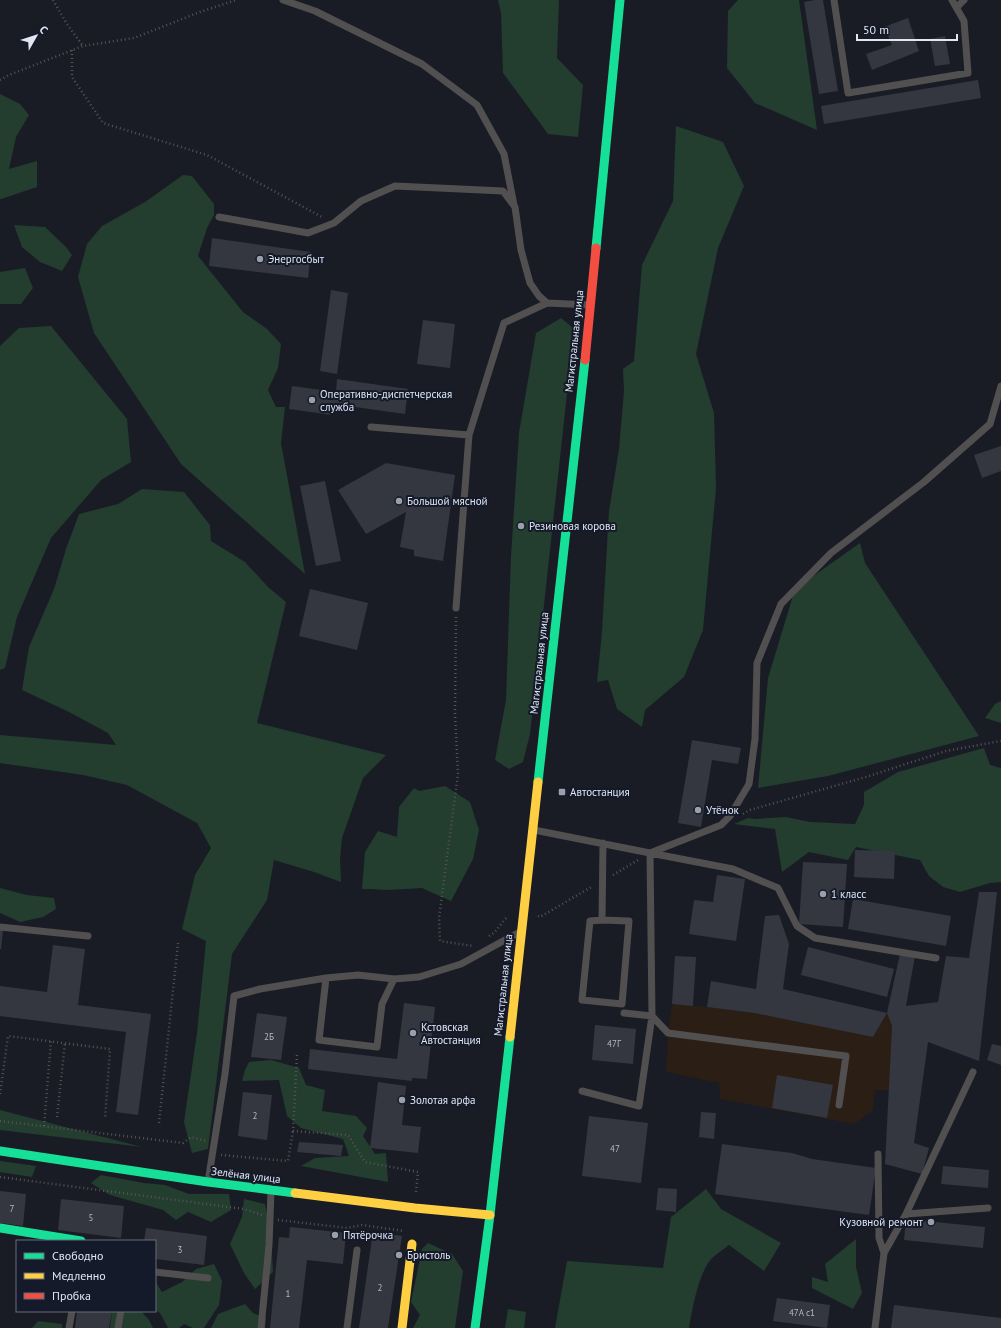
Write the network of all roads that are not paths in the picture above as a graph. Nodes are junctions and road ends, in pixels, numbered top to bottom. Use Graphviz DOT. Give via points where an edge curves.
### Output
graph roads {
  1 [pos="283,0"];
  2 [pos="620,0"];
  3 [pos="834,0"];
  4 [pos="952,0"];
  5 [pos="964,0"];
  6 [pos="956,7"];
  7 [pos="515,207"];
  8 [pos="219,217"];
  9 [pos="547,303"];
  10 [pos="591,305"];
  11 [pos="1001,386"];
  12 [pos="371,427"];
  13 [pos="469,435"];
  14 [pos="456,608"];
  15 [pos="532,829"];
  16 [pos="603,843"];
  17 [pos="650,853"];
  18 [pos="602,920"];
  19 [pos="0,927"];
  20 [pos="521,932"];
  21 [pos="88,936"];
  22 [pos="936,958"];
  23 [pos="326,978"];
  24 [pos="394,979"];
  25 [pos="624,1013"];
  26 [pos="652,1016"];
  27 [pos="972,1072"];
  28 [pos="582,1092"];
  29 [pos="839,1105"];
  30 [pos="0,1151"];
  31 [pos="878,1154"];
  32 [pos="208,1182"];
  33 [pos="271,1190"];
  34 [pos="988,1208"];
  35 [pos="906,1214"];
  36 [pos="490,1215"];
  37 [pos="0,1228"];
  38 [pos="76,1240"];
  39 [pos="412,1244"];
  40 [pos="357,1250"];
  41 [pos="884,1253"];
  42 [pos="156,1272"];
  43 [pos="208,1278"];
  44 [pos="72,1312"];
  45 [pos="121,1312"];
  46 [pos="70,1328"];
  47 [pos="118,1328"];
  48 [pos="261,1328"];
  49 [pos="347,1328"];
  50 [pos="402,1328"];
  51 [pos="474,1328"];
  52 [pos="875,1328"];
  1 -- 7 [label="lane" via="315,11 422,64 477,105 504,154"];
  2 -- 10 [label="main road, Магистральная улица"];
  3 -- 6 [label="lane" via="848,93 968,73 964,21"];
  4 -- 6 [label="lane"];
  5 -- 6 [label="lane"];
  7 -- 8 [label="lane" via="503,190 395,186 361,201 334,223 308,233"];
  7 -- 9 [label="lane" via="521,250 530,283"];
  9 -- 10 [label="lane"];
  9 -- 13 [label="lane" via="504,323"];
  10 -- 15 [label="main road, Магистральная улица"];
  11 -- 17 [label="lane" via="990,424 924,482 831,552 781,604 757,663 755,739 749,784 730,816 721,825"];
  12 -- 13 [label="lane"];
  13 -- 14 [label="lane"];
  15 -- 16 [label="lane"];
  15 -- 20 [label="main road, Магистральная улица"];
  16 -- 17 [label="lane"];
  16 -- 18 [label="lane"];
  17 -- 22 [label="lane" via="733,869 778,888 797,926 815,938"];
  17 -- 26 [label="lane"];
  18 -- 18 [label="lane" via="629,921 622,1004 582,1000 590,921"];
  19 -- 21 [label="lane"];
  20 -- 24 [label="lane" via="461,964 419,977"];
  20 -- 36 [label="main road, Магистральная улица"];
  23 -- 24 [label="lane" via="358,975"];
  23 -- 24 [label="lane" via="319,1040 377,1047 382,1004"];
  23 -- 32 [label="lane" via="234,996"];
  25 -- 26 [label="lane"];
  26 -- 28 [label="lane" via="639,1106"];
  26 -- 29 [label="lane" via="668,1033 846,1056"];
  27 -- 35 [label="lane"];
  30 -- 32 [label="main road, Зелёная улица"];
  31 -- 41 [label="lane" via="879,1238"];
  32 -- 33 [label="main road, Зелёная улица"];
  33 -- 36 [label="main road, Зелёная улица"];
  33 -- 48 [label="lane"];
  34 -- 35 [label="lane"];
  35 -- 41 [label="lane"];
  36 -- 51 [label="main road, Магистральная улица"];
  37 -- 38 [label="main road"];
  39 -- 50 [label="main road"];
  40 -- 49 [label="lane"];
  41 -- 52 [label="lane"];
  42 -- 43 [label="lane"];
  44 -- 46 [label="lane"];
  45 -- 47 [label="lane"];
}
